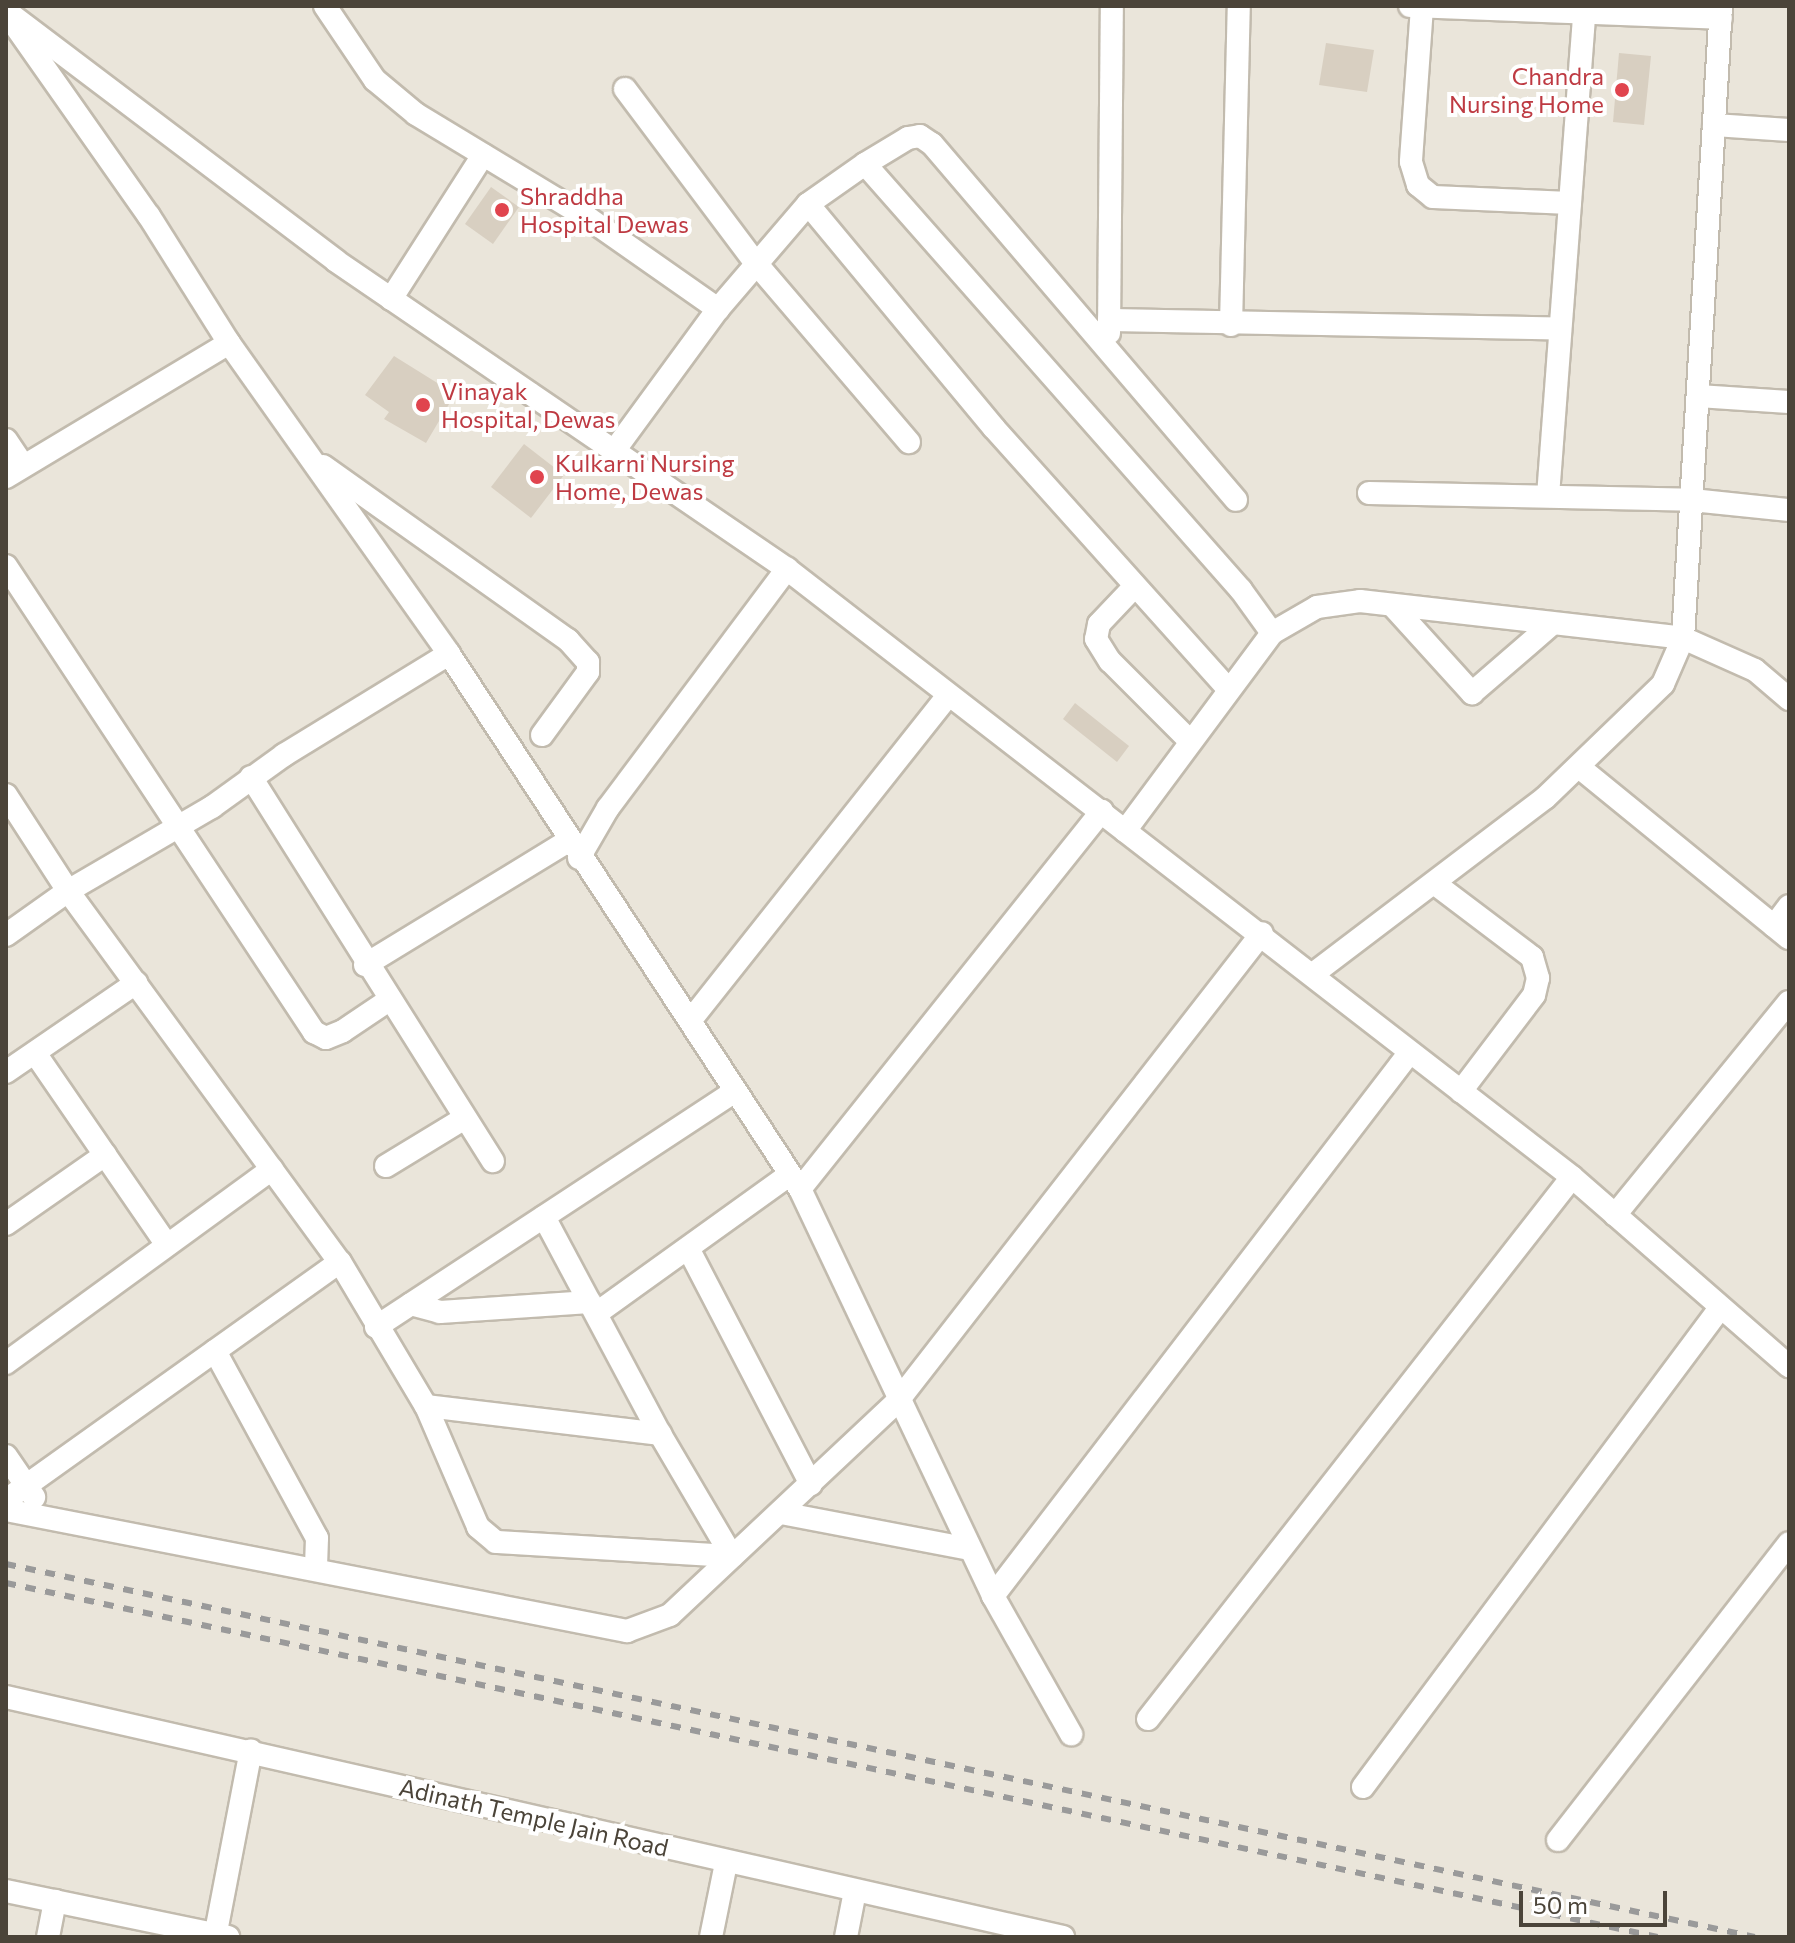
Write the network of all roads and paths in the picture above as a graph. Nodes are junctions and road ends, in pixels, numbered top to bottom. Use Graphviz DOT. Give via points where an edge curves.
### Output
graph roads {
  1 [pos="325,6"];
  2 [pos="1112,6"];
  3 [pos="1239,6"];
  4 [pos="1409,6"];
  5 [pos="1422,7"];
  6 [pos="6,12"];
  7 [pos="1721,12"];
  8 [pos="1584,13"];
  9 [pos="625,89"];
  10 [pos="1714,125"];
  11 [pos="1789,130"];
  12 [pos="483,155"];
  13 [pos="865,164"];
  14 [pos="1570,203"];
  15 [pos="808,204"];
  16 [pos="755,262"];
  17 [pos="391,299"];
  18 [pos="718,309"];
  19 [pos="1109,320"];
  20 [pos="1231,325"];
  21 [pos="1560,329"];
  22 [pos="229,343"];
  23 [pos="1108,350"];
  24 [pos="1698,396"];
  25 [pos="1789,402"];
  26 [pos="6,440"];
  27 [pos="909,442"];
  28 [pos="614,451"];
  29 [pos="312,458"];
  30 [pos="15,471"];
  31 [pos="1369,493"];
  32 [pos="1548,496"];
  33 [pos="1236,500"];
  34 [pos="1692,500"];
  35 [pos="1789,510"];
  36 [pos="6,566"];
  37 [pos="787,569"];
  38 [pos="1135,586"];
  39 [pos="1393,606"];
  40 [pos="1552,624"];
  41 [pos="1272,633"];
  42 [pos="1683,638"];
  43 [pos="449,654"];
  44 [pos="1227,688"];
  45 [pos="947,697"];
  46 [pos="1789,699"];
  47 [pos="542,735"];
  48 [pos="1189,740"];
  49 [pos="1579,767"];
  50 [pos="251,777"];
  51 [pos="6,795"];
  52 [pos="1102,811"];
  53 [pos="179,826"];
  54 [pos="1125,831"];
  55 [pos="574,850"];
  56 [pos="1434,883"];
  57 [pos="68,891"];
  58 [pos="1789,906"];
  59 [pos="1782,932"];
  60 [pos="1262,933"];
  61 [pos="6,935"];
  62 [pos="365,965"];
  63 [pos="1313,974"];
  64 [pos="136,983"];
  65 [pos="389,1000"];
  66 [pos="1789,1002"];
  67 [pos="690,1021"];
  68 [pos="1410,1052"];
  69 [pos="35,1053"];
  70 [pos="6,1072"];
  71 [pos="1461,1091"];
  72 [pos="732,1093"];
  73 [pos="465,1118"];
  74 [pos="105,1155"];
  75 [pos="493,1161"];
  76 [pos="386,1166"];
  77 [pos="272,1169"];
  78 [pos="1572,1177"];
  79 [pos="794,1182"];
  80 [pos="1615,1215"];
  81 [pos="544,1217"];
  82 [pos="6,1224"];
  83 [pos="167,1245"];
  84 [pos="689,1250"];
  85 [pos="340,1262"];
  86 [pos="411,1304"];
  87 [pos="593,1308"];
  88 [pos="1720,1308"];
  89 [pos="376,1327"];
  90 [pos="215,1351"];
  91 [pos="6,1363"];
  92 [pos="1789,1366"];
  93 [pos="897,1402"];
  94 [pos="426,1406"];
  95 [pos="660,1434"];
  96 [pos="6,1456"];
  97 [pos="811,1484"];
  98 [pos="27,1486"];
  99 [pos="6,1500"];
  100 [pos="6,1510"];
  101 [pos="781,1513"];
  102 [pos="49,1517"];
  103 [pos="1789,1543"];
  104 [pos="970,1549"];
  105 [pos="732,1556"];
  106 [pos="316,1568"];
  107 [pos="993,1596"];
  108 [pos="6,1697"];
  109 [pos="1148,1719"];
  110 [pos="1071,1734"];
  111 [pos="251,1750"];
  112 [pos="1363,1787"];
  113 [pos="1558,1840"];
  114 [pos="726,1863"];
  115 [pos="6,1891"];
  116 [pos="855,1891"];
  117 [pos="55,1901"];
  118 [pos="131,1927"];
  119 [pos="219,1936"];
  120 [pos="48,1937"];
  121 [pos="711,1937"];
  122 [pos="846,1937"];
  123 [pos="1063,1937"];
  1 -- 12 [label="street" via="375,80 416,114"];
  2 -- 19 [label="street"];
  3 -- 20 [label="street"];
  4 -- 5 [label="street"];
  5 -- 8 [label="street"];
  5 -- 14 [label="street" via="1411,162 1418,185 1433,197"];
  6 -- 17 [label="street"];
  6 -- 22 [label="street" via="149,216"];
  7 -- 8 [label="street"];
  7 -- 10 [label="street"];
  8 -- 14 [label="street"];
  9 -- 16 [label="street"];
  10 -- 11 [label="street"];
  10 -- 24 [label="street"];
  12 -- 17 [label="street"];
  12 -- 18 [label="street" via="588,218"];
  13 -- 15 [label="street"];
  13 -- 23 [label="street" via="908,138 920,136 932,144"];
  13 -- 41 [label="street" via="1241,590"];
  14 -- 21 [label="street"];
  15 -- 16 [label="street"];
  15 -- 38 [label="street"];
  16 -- 18 [label="street"];
  16 -- 27 [label="street"];
  17 -- 28 [label="street"];
  18 -- 28 [label="street"];
  19 -- 20 [label="street"];
  19 -- 23 [label="street"];
  20 -- 21 [label="street"];
  21 -- 32 [label="street"];
  22 -- 29 [label="street"];
  22 -- 30 [label="street"];
  23 -- 33 [label="street"];
  24 -- 25 [label="street"];
  24 -- 34 [label="street"];
  26 -- 30 [label="street"];
  28 -- 37 [label="street"];
  29 -- 43 [label="street"];
  29 -- 47 [label="street" via="568,640 588,662 588,672"];
  31 -- 32 [label="street"];
  32 -- 34 [label="street"];
  34 -- 35 [label="street"];
  34 -- 42 [label="street"];
  36 -- 53 [label="street"];
  37 -- 45 [label="street"];
  37 -- 55 [label="street"];
  38 -- 44 [label="street"];
  38 -- 48 [label="street" via="1099,624 1096,639 1110,661"];
  39 -- 40 [label="street"];
  39 -- 40 [label="street" via="1472,693"];
  39 -- 41 [label="street" via="1360,601 1317,607"];
  40 -- 42 [label="street"];
  41 -- 44 [label="street"];
  42 -- 46 [label="street" via="1755,670"];
  42 -- 49 [label="street" via="1663,684"];
  43 -- 50 [label="street"];
  43 -- 55 [label="street"];
  44 -- 48 [label="street"];
  45 -- 52 [label="street"];
  45 -- 67 [label="street"];
  48 -- 54 [label="street"];
  49 -- 56 [label="street"];
  49 -- 59 [label="street"];
  50 -- 53 [label="street"];
  50 -- 62 [label="street"];
  51 -- 57 [label="street"];
  52 -- 54 [label="street"];
  52 -- 79 [label="street"];
  53 -- 57 [label="street"];
  53 -- 65 [label="street" via="314,1032 326,1038 343,1031"];
  54 -- 60 [label="street"];
  55 -- 62 [label="street"];
  55 -- 67 [label="street"];
  56 -- 63 [label="street"];
  56 -- 71 [label="street" via="1532,957 1538,978 1534,995"];
  57 -- 61 [label="street"];
  57 -- 64 [label="street"];
  58 -- 59 [label="street"];
  60 -- 63 [label="street"];
  60 -- 93 [label="street"];
  62 -- 65 [label="street"];
  63 -- 68 [label="street"];
  64 -- 69 [label="street"];
  64 -- 77 [label="street"];
  65 -- 73 [label="street"];
  66 -- 80 [label="street"];
  67 -- 72 [label="street"];
  68 -- 71 [label="street"];
  68 -- 107 [label="street"];
  69 -- 70 [label="street"];
  69 -- 74 [label="street"];
  71 -- 78 [label="street"];
  72 -- 79 [label="street"];
  72 -- 81 [label="street"];
  73 -- 75 [label="street"];
  73 -- 76 [label="street"];
  74 -- 82 [label="street"];
  74 -- 83 [label="street"];
  77 -- 83 [label="street"];
  77 -- 85 [label="street"];
  78 -- 80 [label="street"];
  78 -- 109 [label="street"];
  79 -- 84 [label="street"];
  79 -- 93 [label="street"];
  80 -- 88 [label="street"];
  81 -- 86 [label="street"];
  81 -- 87 [label="street"];
  83 -- 91 [label="street"];
  84 -- 87 [label="street"];
  84 -- 97 [label="street"];
  85 -- 89 [label="street"];
  85 -- 90 [label="street"];
  86 -- 87 [label="street" via="440,1312"];
  86 -- 89 [label="street"];
  87 -- 95 [label="street"];
  88 -- 92 [label="street"];
  88 -- 112 [label="street"];
  89 -- 94 [label="street"];
  90 -- 98 [label="street"];
  90 -- 106 [label="street" via="317,1538"];
  93 -- 97 [label="street"];
  93 -- 104 [label="street"];
  94 -- 95 [label="street"];
  94 -- 105 [label="street" via="478,1527 496,1542"];
  95 -- 105 [label="street"];
  96 -- 98 [label="street"];
  97 -- 101 [label="street"];
  98 -- 99 [label="street"];
  98 -- 102 [label="street"];
  100 -- 102 [label="street"];
  101 -- 104 [label="street"];
  101 -- 105 [label="street"];
  102 -- 106 [label="street"];
  103 -- 113 [label="street"];
  104 -- 107 [label="street"];
  105 -- 106 [label="street" via="670,1615 627,1631"];
  107 -- 110 [label="street"];
  108 -- 111 [label="street, Adinath Temple Jain Road"];
  111 -- 114 [label="street, Adinath Temple Jain Road"];
  111 -- 119 [label="street"];
  114 -- 116 [label="street, Adinath Temple Jain Road"];
  114 -- 121 [label="street"];
  115 -- 117 [label="street"];
  116 -- 122 [label="street"];
  116 -- 123 [label="street, Adinath Temple Jain Road"];
  117 -- 118 [label="street"];
  117 -- 120 [label="street"];
  118 -- 119 [label="street"];
}
